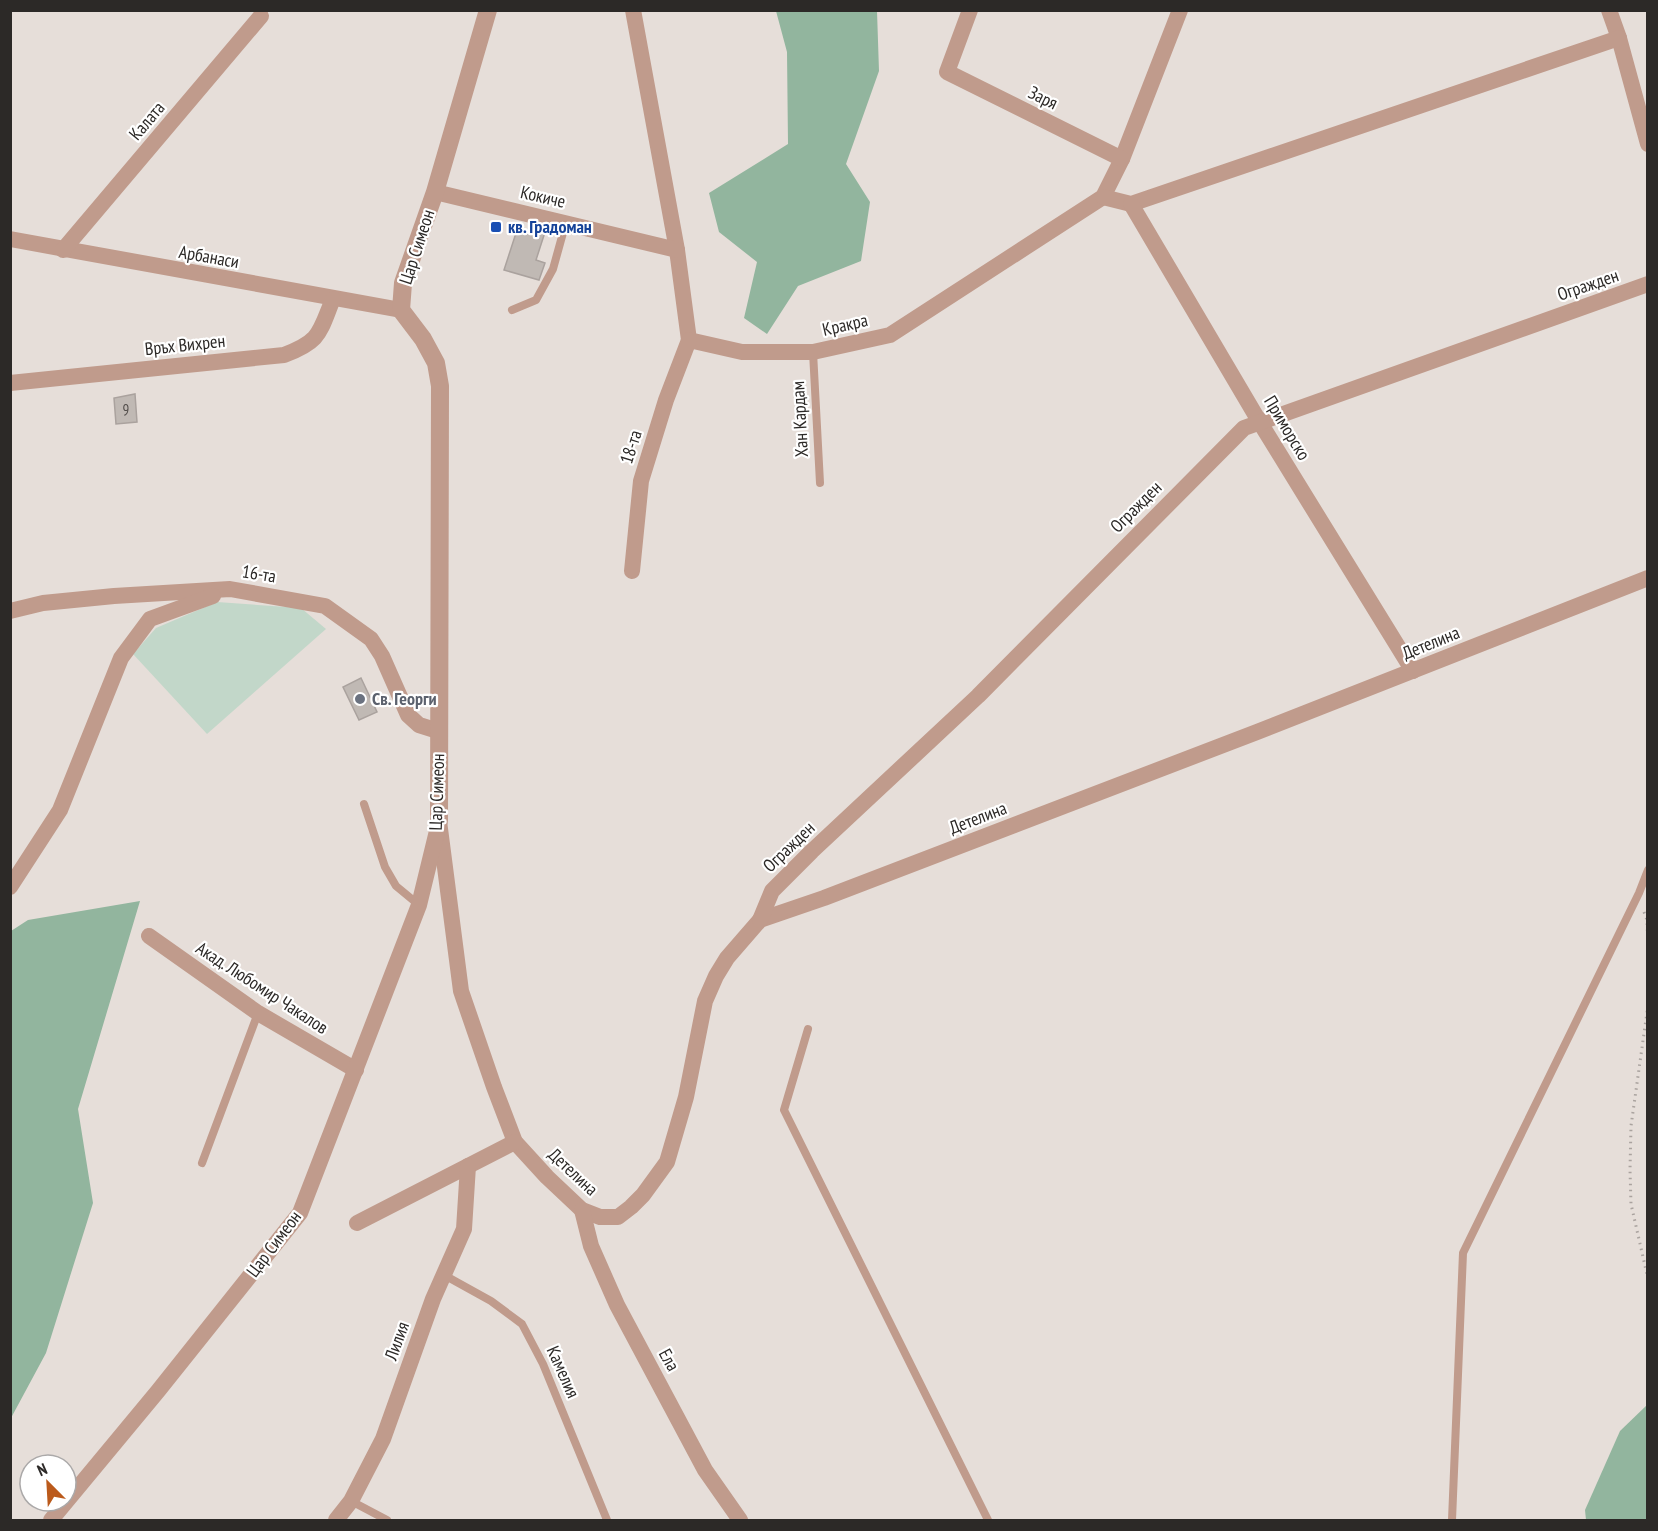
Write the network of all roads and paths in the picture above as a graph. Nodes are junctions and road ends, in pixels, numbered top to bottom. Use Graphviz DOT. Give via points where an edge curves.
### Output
graph roads {
  1 [pos="488,10"];
  2 [pos="633,10"];
  3 [pos="970,10"];
  4 [pos="1180,10"];
  5 [pos="1609,10"];
  6 [pos="261,16"];
  7 [pos="1619,38"];
  8 [pos="1647,144"];
  9 [pos="1122,159"];
  10 [pos="435,192"];
  11 [pos="1103,197"];
  12 [pos="1131,204"];
  13 [pos="566,222"];
  14 [pos="10,239"];
  15 [pos="63,250"];
  16 [pos="677,250"];
  17 [pos="1647,285"];
  18 [pos="333,299"];
  19 [pos="401,310"];
  20 [pos="512,310"];
  21 [pos="689,340"];
  22 [pos="813,352"];
  23 [pos="10,383"];
  24 [pos="1259,421"];
  25 [pos="820,483"];
  26 [pos="632,571"];
  27 [pos="1647,578"];
  28 [pos="230,589"];
  29 [pos="10,611"];
  30 [pos="1413,671"];
  31 [pos="438,731"];
  32 [pos="364,804"];
  33 [pos="439,821"];
  34 [pos="1647,870"];
  35 [pos="10,887"];
  36 [pos="1639,893"];
  37 [pos="419,905"];
  38 [pos="760,920"];
  39 [pos="149,936"];
  40 [pos="1647,949"];
  41 [pos="1647,1005"];
  42 [pos="258,1013"];
  43 [pos="808,1029"];
  44 [pos="356,1070"];
  45 [pos="515,1142"];
  46 [pos="202,1163"];
  47 [pos="468,1166"];
  48 [pos="582,1210"];
  49 [pos="357,1223"];
  50 [pos="444,1275"];
  51 [pos="1647,1279"];
  52 [pos="351,1501"];
  53 [pos="51,1521"];
  54 [pos="336,1521"];
  55 [pos="387,1521"];
  56 [pos="607,1521"];
  57 [pos="740,1521"];
  58 [pos="988,1521"];
  59 [pos="1452,1521"];
  1 -- 10 [label="street, Цар Симеон"];
  2 -- 16 [label="street"];
  3 -- 9 [label="street, Заря" via="947,72"];
  4 -- 9 [label="street"];
  5 -- 7 [label="street"];
  6 -- 15 [label="street, Калата"];
  7 -- 8 [label="street"];
  7 -- 12 [label="street"];
  9 -- 11 [label="street"];
  10 -- 13 [label="street, Кокиче"];
  10 -- 19 [label="street, Цар Симеон" via="403,283"];
  11 -- 12 [label="street"];
  11 -- 22 [label="street, Кракра" via="890,335"];
  12 -- 24 [label="street, Приморско"];
  13 -- 16 [label="street, Кокиче"];
  13 -- 20 [label="lane" via="553,269 536,300"];
  14 -- 15 [label="street, Арбанаси"];
  15 -- 18 [label="street, Арбанаси"];
  16 -- 21 [label="street"];
  17 -- 24 [label="street, Огражден"];
  18 -- 19 [label="street, Арбанаси"];
  18 -- 23 [label="street, Връх Вихрен" via="318,335 304,348 284,355"];
  19 -- 31 [label="street, Цар Симеон" via="436,363 440,386"];
  21 -- 22 [label="street, Кракра" via="742,352"];
  21 -- 26 [label="street, 18-та" via="641,481"];
  22 -- 25 [label="lane, Хан Кардам"];
  24 -- 30 [label="street, Приморско"];
  24 -- 38 [label="street, Огражден" via="1229,441 978,696 812,851 772,891"];
  27 -- 30 [label="street, Детелина"];
  28 -- 29 [label="street, 16-та" via="102,597"];
  28 -- 31 [label="street, 16-та" via="325,606 354,625 371,639 382,656 408,715 419,725"];
  28 -- 35 [label="street" via="150,619 126,650 60,810"];
  30 -- 38 [label="street, Детелина"];
  31 -- 33 [label="street, Цар Симеон"];
  32 -- 37 [label="lane" via="385,867 396,886"];
  33 -- 37 [label="street, Цар Симеон"];
  33 -- 45 [label="street, Детелина" via="461,991"];
  34 -- 36 [label="lane"];
  36 -- 40 [label="path" via="1647,920"];
  36 -- 59 [label="lane" via="1463,1253"];
  37 -- 44 [label="street, Цар Симеон"];
  38 -- 48 [label="street, Детелина" via="727,958 705,1000 686,1097 667,1162 643,1195 618,1217 600,1217"];
  39 -- 42 [label="street, Акад. Любомир Чакалов"];
  41 -- 51 [label="path" via="1631,1126 1630,1170 1631,1204"];
  42 -- 44 [label="street, Акад. Любомир Чакалов"];
  42 -- 46 [label="lane"];
  43 -- 58 [label="lane" via="784,1110"];
  44 -- 53 [label="street, Цар Симеон" via="300,1213"];
  45 -- 47 [label="street"];
  45 -- 48 [label="street, Детелина"];
  47 -- 49 [label="street"];
  47 -- 50 [label="street, Лилия" via="464,1228"];
  48 -- 57 [label="street, Ела" via="591,1246 617,1305 705,1470"];
  50 -- 52 [label="street, Лилия" via="383,1438"];
  50 -- 56 [label="lane, Камелия" via="522,1324 543,1365"];
  52 -- 54 [label="street, Лилия"];
  52 -- 55 [label="lane"];
}
